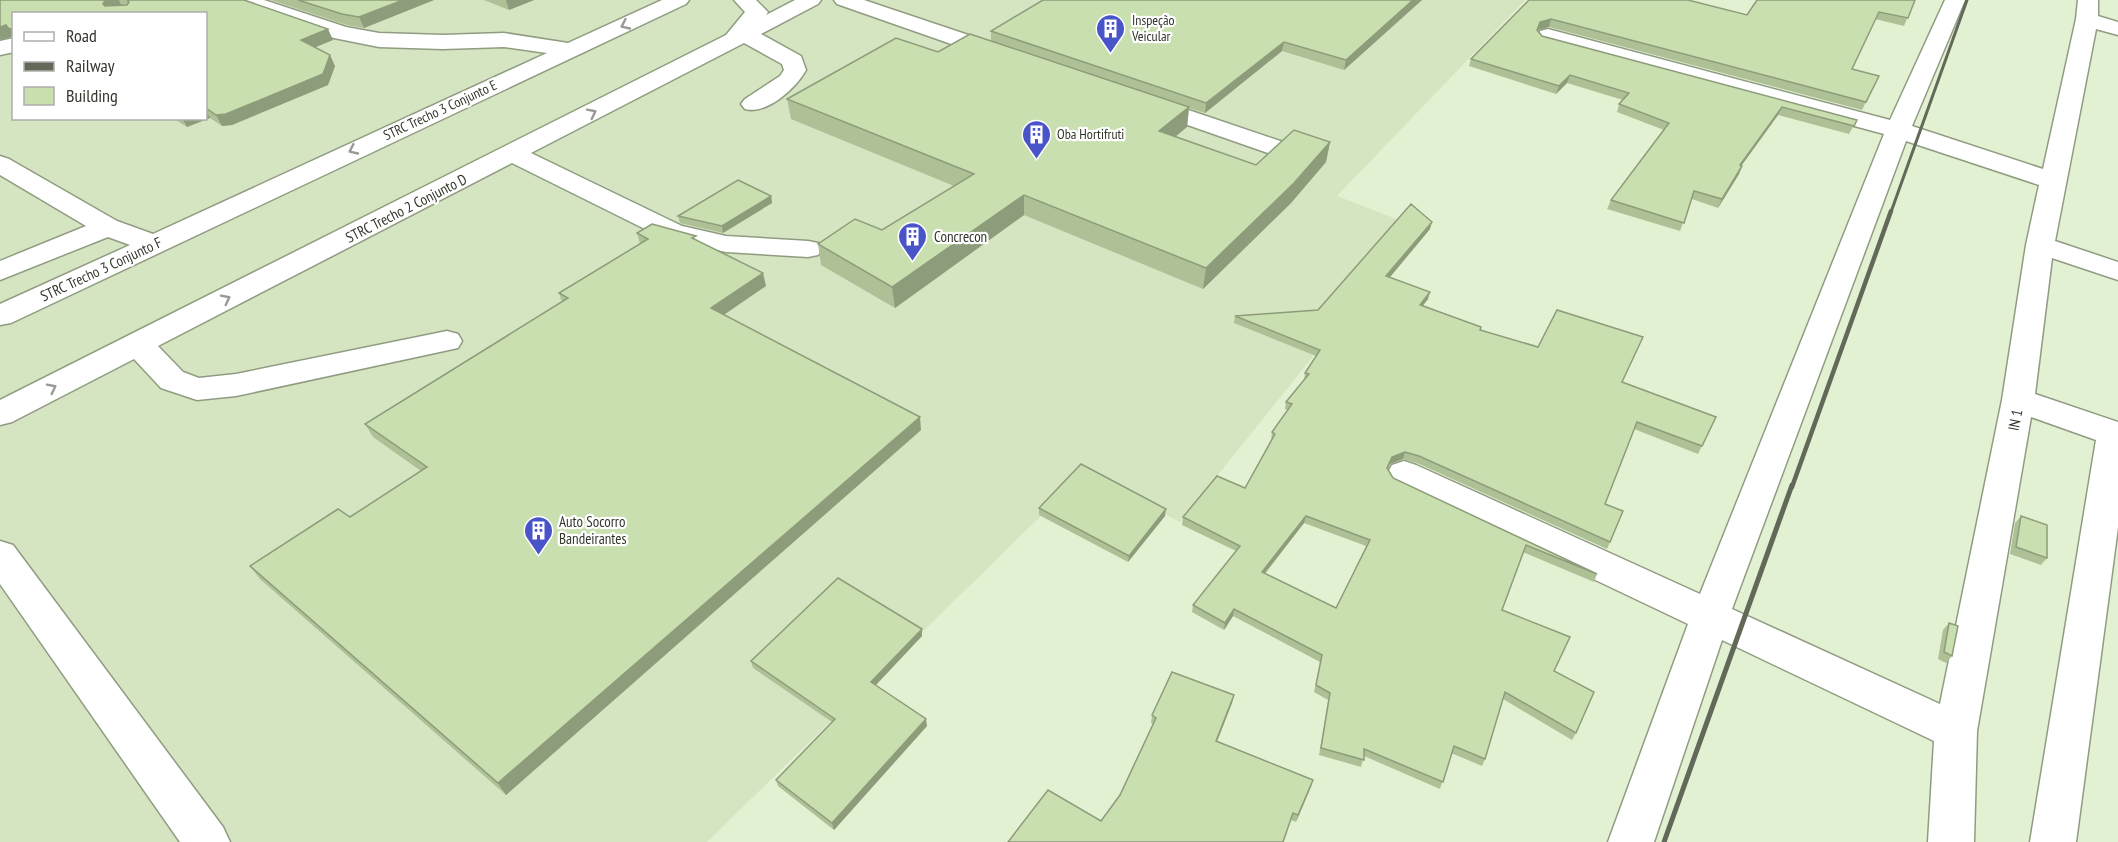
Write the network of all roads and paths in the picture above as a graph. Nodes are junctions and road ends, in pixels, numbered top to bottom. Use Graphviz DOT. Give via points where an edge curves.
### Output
graph roads {
  1 [pos="244,0"];
  2 [pos="744,0"];
  3 [pos="811,0"];
  4 [pos="844,0"];
  5 [pos="1955,0"];
  6 [pos="678,2"];
  7 [pos="2087,10"];
  8 [pos="2118,29"];
  9 [pos="1548,36"];
  10 [pos="740,37"];
  11 [pos="569,50"];
  12 [pos="1025,62"];
  13 [pos="1127,96"];
  14 [pos="753,104"];
  15 [pos="1898,130"];
  16 [pos="1274,147"];
  17 [pos="513,154"];
  18 [pos="0,164"];
  19 [pos="2053,181"];
  20 [pos="201,221"];
  21 [pos="107,227"];
  22 [pos="154,244"];
  23 [pos="2040,245"];
  24 [pos="808,249"];
  25 [pos="0,271"];
  26 [pos="2118,272"];
  27 [pos="0,316"];
  28 [pos="447,341"];
  29 [pos="138,344"];
  30 [pos="2018,400"];
  31 [pos="0,414"];
  32 [pos="2116,434"];
  33 [pos="1404,474"];
  34 [pos="0,555"];
  35 [pos="1711,615"];
  36 [pos="1956,731"];
  37 [pos="207,842"];
  38 [pos="1631,842"];
  39 [pos="1951,842"];
  40 [pos="2053,842"];
  1 -- 11 [label="street" via="342,33 379,40 504,40"];
  2 -- 10 [label="street" via="757,12"];
  3 -- 10 [label="street, STRC Trecho 2 Conjunto D"];
  4 -- 12 [label="street"];
  5 -- 15 [label="street"];
  6 -- 11 [label="street, STRC Trecho 3 Conjunto E, one-way"];
  7 -- 8 [label="street"];
  7 -- 19 [label="street, IN 1"];
  9 -- 15 [label="street"];
  10 -- 14 [label="street" via="793,62 795,70 789,80"];
  17 -- 10 [label="street, STRC Trecho 2 Conjunto D, one-way"];
  11 -- 20 [label="street, STRC Trecho 3 Conjunto E, one-way"];
  13 -- 16 [label="street"];
  15 -- 19 [label="street"];
  15 -- 35 [label="street"];
  17 -- 24 [label="street" via="673,232 726,244"];
  29 -- 17 [label="street, STRC Trecho 2 Conjunto D, one-way"];
  18 -- 21 [label="street"];
  19 -- 23 [label="street, IN 1"];
  20 -- 22 [label="street, STRC Trecho 3 Conjunto F"];
  21 -- 22 [label="street"];
  21 -- 25 [label="street"];
  22 -- 27 [label="street, STRC Trecho 3 Conjunto F"];
  23 -- 26 [label="street"];
  23 -- 30 [label="street, IN 1"];
  28 -- 29 [label="street" via="236,385 197,389 172,380"];
  31 -- 29 [label="street, STRC Trecho 2 Conjunto D, one-way"];
  30 -- 32 [label="street"];
  30 -- 36 [label="street, IN 1"];
  32 -- 40 [label="street"];
  33 -- 35 [label="street"];
  34 -- 37 [label="street"];
  35 -- 36 [label="street"];
  35 -- 38 [label="street"];
  36 -- 39 [label="street, IN 1"];
}
